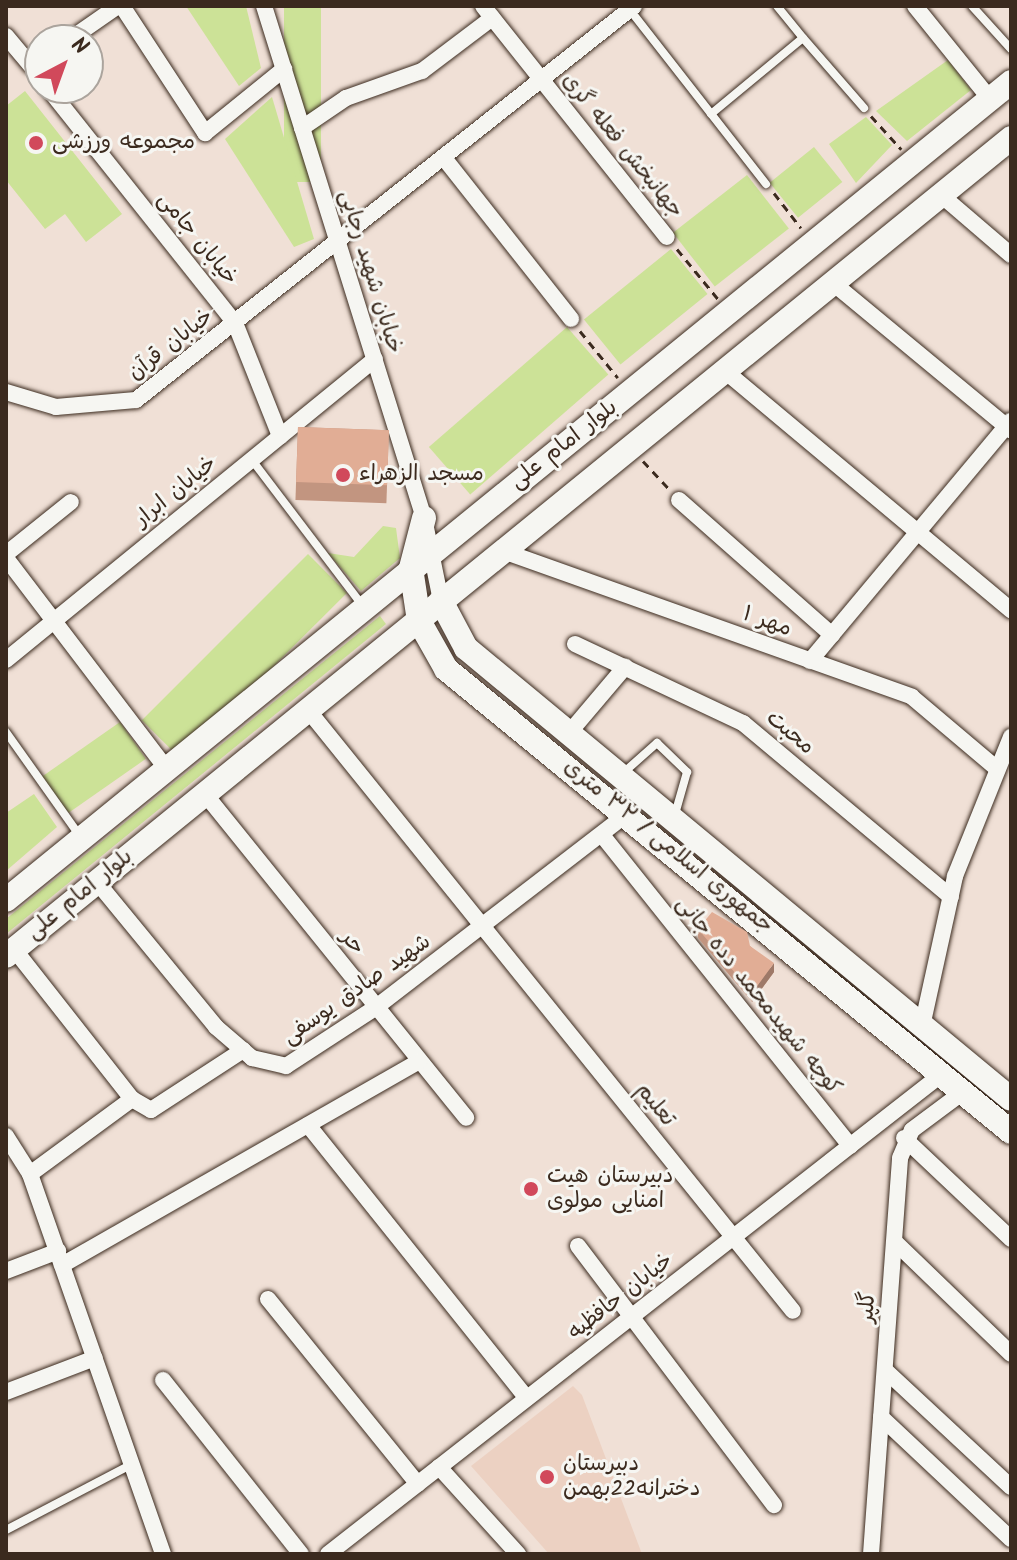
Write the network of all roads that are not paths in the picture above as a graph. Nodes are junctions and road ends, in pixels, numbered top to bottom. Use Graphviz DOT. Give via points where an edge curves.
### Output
graph roads {
  1 [pos="120,6"];
  2 [pos="264,6"];
  3 [pos="777,6"];
  4 [pos="915,6"];
  5 [pos="972,6"];
  6 [pos="631,8"];
  7 [pos="488,12"];
  8 [pos="93,24"];
  9 [pos="6,36"];
  10 [pos="803,38"];
  11 [pos="1011,49"];
  12 [pos="24,55"];
  13 [pos="284,69"];
  14 [pos="541,80"];
  15 [pos="1011,82"];
  16 [pos="990,99"];
  17 [pos="61,104"];
  18 [pos="864,108"];
  19 [pos="711,114"];
  20 [pos="302,128"];
  21 [pos="1011,138"];
  22 [pos="444,158"];
  23 [pos="766,184"];
  24 [pos="941,195"];
  25 [pos="667,237"];
  26 [pos="338,242"];
  27 [pos="1011,255"];
  28 [pos="833,283"];
  29 [pos="571,319"];
  30 [pos="235,323"];
  31 [pos="375,359"];
  32 [pos="725,371"];
  33 [pos="6,392"];
  34 [pos="1009,426"];
  35 [pos="280,436"];
  36 [pos="251,460"];
  37 [pos="679,500"];
  38 [pos="71,502"];
  39 [pos="424,518"];
  40 [pos="918,532"];
  41 [pos="430,551"];
  42 [pos="503,551"];
  43 [pos="6,556"];
  44 [pos="411,568"];
  45 [pos="441,601"];
  46 [pos="365,608"];
  47 [pos="1011,610"];
  48 [pos="58,618"];
  49 [pos="419,621"];
  50 [pos="832,635"];
  51 [pos="575,644"];
  52 [pos="6,660"];
  53 [pos="810,661"];
  54 [pos="625,667"];
  55 [pos="308,710"];
  56 [pos="6,732"];
  57 [pos="569,733"];
  58 [pos="1011,737"];
  59 [pos="996,768"];
  60 [pos="167,769"];
  61 [pos="621,775"];
  62 [pos="205,794"];
  63 [pos="628,813"];
  64 [pos="675,819"];
  65 [pos="602,835"];
  66 [pos="82,838"];
  67 [pos="97,882"];
  68 [pos="951,897"];
  69 [pos="6,900"];
  70 [pos="482,925"];
  71 [pos="10,952"];
  72 [pos="375,1008"];
  73 [pos="923,1022"];
  74 [pos="243,1050"];
  75 [pos="419,1061"];
  76 [pos="942,1074"];
  77 [pos="963,1092"];
  78 [pos="132,1099"];
  79 [pos="1011,1099"];
  80 [pos="466,1118"];
  81 [pos="308,1125"];
  82 [pos="1011,1132"];
  83 [pos="6,1136"];
  84 [pos="904,1138"];
  85 [pos="850,1146"];
  86 [pos="30,1174"];
  87 [pos="733,1237"];
  88 [pos="1011,1239"];
  89 [pos="895,1242"];
  90 [pos="578,1246"];
  91 [pos="60,1258"];
  92 [pos="6,1271"];
  93 [pos="268,1299"];
  94 [pos="793,1311"];
  95 [pos="631,1317"];
  96 [pos="1011,1354"];
  97 [pos="95,1358"];
  98 [pos="885,1370"];
  99 [pos="163,1380"];
  100 [pos="6,1392"];
  101 [pos="527,1398"];
  102 [pos="881,1417"];
  103 [pos="133,1464"];
  104 [pos="439,1467"];
  105 [pos="418,1484"];
  106 [pos="1011,1487"];
  107 [pos="774,1505"];
  108 [pos="6,1530"];
  109 [pos="1011,1539"];
  110 [pos="163,1554"];
  111 [pos="301,1554"];
  112 [pos="328,1554"];
  113 [pos="518,1554"];
  114 [pos="871,1554"];
  1 -- 8 [label="street"];
  1 -- 13 [label="street" via="205,133"];
  2 -- 13 [label="street, خیابان شهید رجایی"];
  3 -- 10 [label="lane"];
  4 -- 16 [label="street"];
  5 -- 11 [label="lane"];
  6 -- 14 [label="street, خیابان قرآن"];
  6 -- 19 [label="lane"];
  7 -- 14 [label="street, جهانبخش فعله گری"];
  7 -- 20 [label="street" via="422,71 346,98"];
  9 -- 12 [label="street"];
  10 -- 18 [label="lane"];
  10 -- 19 [label="lane"];
  13 -- 20 [label="street, خیابان شهید رجایی"];
  14 -- 22 [label="street, خیابان قرآن"];
  14 -- 25 [label="street, جهانبخش فعله گری"];
  15 -- 16 [label="main road, بلوار امام علی"];
  16 -- 41 [label="main road, بلوار امام علی"];
  17 -- 30 [label="street, خیابان جامی"];
  19 -- 23 [label="lane"];
  20 -- 26 [label="street, خیابان شهید رجایی"];
  21 -- 24 [label="main road, بلوار امام علی"];
  22 -- 26 [label="street, خیابان قرآن"];
  22 -- 29 [label="street"];
  24 -- 27 [label="street"];
  24 -- 28 [label="main road, بلوار امام علی"];
  26 -- 30 [label="street, خیابان قرآن"];
  26 -- 31 [label="street, خیابان شهید رجایی"];
  28 -- 32 [label="main road, بلوار امام علی"];
  28 -- 34 [label="street"];
  30 -- 33 [label="street, خیابان قرآن" via="136,400 56,407"];
  30 -- 35 [label="street, خیابان جامی"];
  31 -- 35 [label="street, خیابان ابرار"];
  31 -- 39 [label="street, خیابان شهید رجایی"];
  32 -- 40 [label="street"];
  32 -- 42 [label="main road, بلوار امام علی"];
  34 -- 40 [label="street"];
  35 -- 36 [label="street, خیابان ابرار"];
  36 -- 46 [label="lane"];
  36 -- 48 [label="street, خیابان ابرار"];
  37 -- 50 [label="street"];
  38 -- 43 [label="street"];
  39 -- 41 [label="street, خیابان شهید رجایی"];
  39 -- 44 [label="main road, جمهوری اسلامی / ۳۲ متری"];
  40 -- 47 [label="street"];
  40 -- 50 [label="street"];
  41 -- 44 [label="main road, بلوار امام علی"];
  41 -- 45 [label="street, خیابان شهید رجایی"];
  42 -- 45 [label="main road, بلوار امام علی"];
  42 -- 53 [label="street, مهر ۱"];
  43 -- 48 [label="street"];
  44 -- 46 [label="main road, بلوار امام علی"];
  44 -- 49 [label="main road, جمهوری اسلامی / ۳۲ متری"];
  45 -- 49 [label="main road, بلوار امام علی"];
  45 -- 57 [label="main road, جمهوری اسلامی / ۳۲ متری" via="466,648"];
  46 -- 60 [label="main road, بلوار امام علی"];
  48 -- 52 [label="street, خیابان ابرار"];
  48 -- 60 [label="street"];
  49 -- 55 [label="main road, بلوار امام علی"];
  49 -- 63 [label="main road, جمهوری اسلامی / ۳۲ متری" via="446,669"];
  50 -- 53 [label="street"];
  51 -- 54 [label="street, محبت"];
  53 -- 59 [label="street, مهر ۱" via="912,697"];
  54 -- 57 [label="street"];
  54 -- 68 [label="street, محبت" via="743,723"];
  55 -- 62 [label="main road, بلوار امام علی"];
  55 -- 70 [label="street, تعلیم"];
  56 -- 66 [label="lane"];
  57 -- 61 [label="main road, جمهوری اسلامی / ۳۲ متری"];
  58 -- 59 [label="street"];
  59 -- 68 [label="street"];
  60 -- 66 [label="main road, بلوار امام علی"];
  61 -- 64 [label="main road, جمهوری اسلامی / ۳۲ متری"];
  61 -- 64 [label="lane" via="657,743 687,772 674,799"];
  62 -- 67 [label="main road, بلوار امام علی"];
  62 -- 72 [label="street, حر"];
  63 -- 65 [label="street, شهید صادق یوسفی"];
  63 -- 76 [label="main road, جمهوری اسلامی / ۳۲ متری"];
  64 -- 73 [label="main road, جمهوری اسلامی / ۳۲ متری"];
  65 -- 70 [label="street, شهید صادق یوسفی"];
  65 -- 85 [label="street, کوچه شهیدمحمد دده جانی"];
  66 -- 69 [label="main road, بلوار امام علی"];
  67 -- 71 [label="main road, بلوار امام علی"];
  67 -- 74 [label="street, شهید صادق یوسفی"];
  68 -- 73 [label="street"];
  70 -- 72 [label="street, شهید صادق یوسفی"];
  70 -- 87 [label="street, تعلیم"];
  71 -- 78 [label="street"];
  72 -- 74 [label="street, شهید صادق یوسفی" via="286,1066"];
  72 -- 75 [label="street, حر"];
  73 -- 79 [label="main road, جمهوری اسلامی / ۳۲ متری"];
  74 -- 78 [label="street" via="151,1110"];
  75 -- 80 [label="street, حر"];
  75 -- 81 [label="street"];
  76 -- 77 [label="main road, جمهوری اسلامی / ۳۲ متری"];
  76 -- 85 [label="street, خیابان حافظیه"];
  77 -- 82 [label="main road, جمهوری اسلامی / ۳۲ متری"];
  77 -- 84 [label="street"];
  78 -- 86 [label="street"];
  81 -- 91 [label="street"];
  81 -- 101 [label="street"];
  83 -- 86 [label="street"];
  84 -- 88 [label="street"];
  84 -- 89 [label="street, گلپر"];
  85 -- 87 [label="street, خیابان حافظیه"];
  86 -- 91 [label="street"];
  87 -- 94 [label="street, تعلیم"];
  87 -- 95 [label="street, خیابان حافظیه"];
  89 -- 96 [label="street"];
  89 -- 98 [label="street, گلپر"];
  90 -- 95 [label="street"];
  91 -- 92 [label="street"];
  91 -- 97 [label="street"];
  93 -- 105 [label="street"];
  95 -- 101 [label="street, خیابان حافظیه"];
  95 -- 107 [label="street"];
  97 -- 100 [label="street"];
  97 -- 103 [label="street"];
  98 -- 102 [label="street, گلپر"];
  98 -- 106 [label="street"];
  99 -- 111 [label="street"];
  101 -- 104 [label="street, خیابان حافظیه"];
  102 -- 109 [label="street"];
  102 -- 114 [label="street, گلپر"];
  103 -- 108 [label="lane"];
  103 -- 110 [label="street"];
  104 -- 105 [label="street, خیابان حافظیه"];
  104 -- 113 [label="street"];
  105 -- 112 [label="street, خیابان حافظیه"];
}
